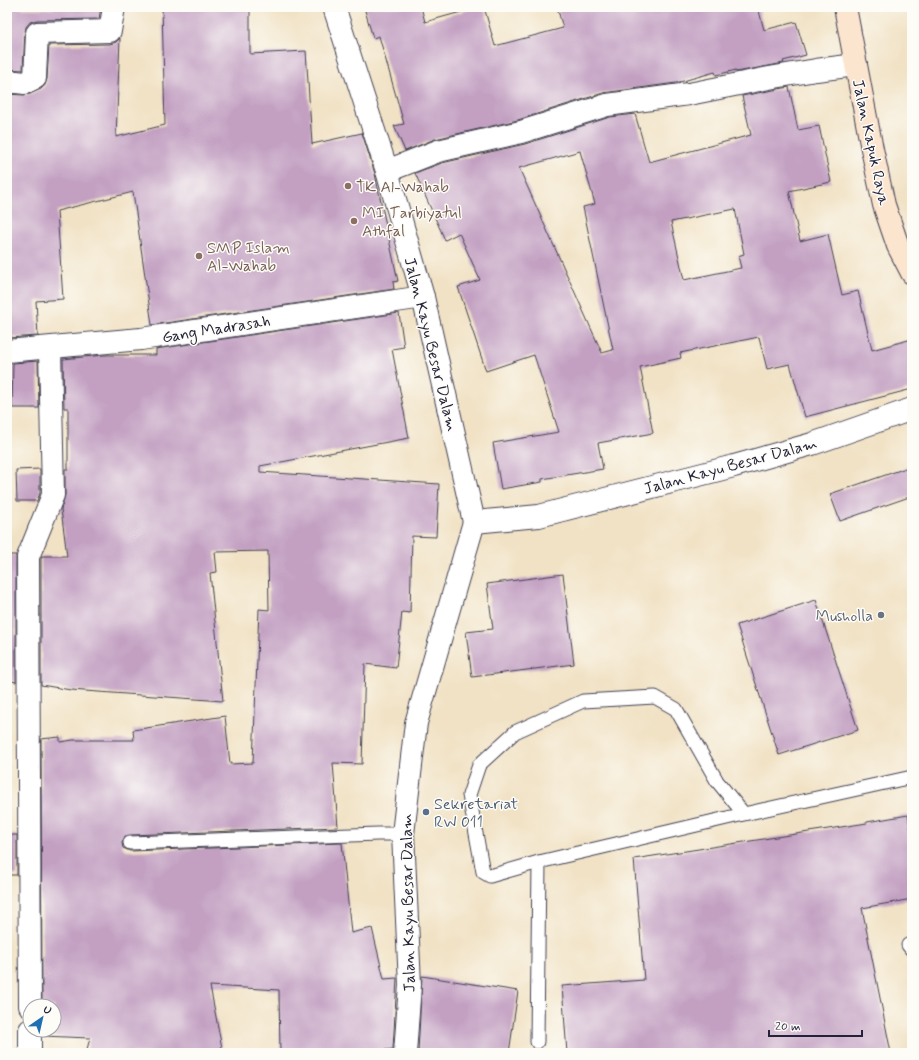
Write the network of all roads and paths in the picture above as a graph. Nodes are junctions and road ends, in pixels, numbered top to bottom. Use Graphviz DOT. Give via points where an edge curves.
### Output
graph roads {
  1 [pos="114,7"];
  2 [pos="334,7"];
  3 [pos="845,7"];
  4 [pos="856,65"];
  5 [pos="7,81"];
  6 [pos="387,172"];
  7 [pos="912,273"];
  8 [pos="423,298"];
  9 [pos="50,348"];
  10 [pos="7,351"];
  11 [pos="912,409"];
  12 [pos="474,522"];
  13 [pos="912,777"];
  14 [pos="744,814"];
  15 [pos="403,834"];
  16 [pos="130,843"];
  17 [pos="539,862"];
  18 [pos="30,998"];
  19 [pos="30,1038"];
  20 [pos="537,1042"];
  21 [pos="30,1053"];
  22 [pos="405,1053"];
  1 -- 5 [label="street" via="110,31 37,33 34,78 26,83"];
  2 -- 6 [label="street, Jalan Kayu Besar Dalam"];
  3 -- 4 [label="main road, Jalan Kapuk Raya"];
  4 -- 6 [label="street" via="689,94 606,105 522,132 438,151"];
  4 -- 7 [label="main road, Jalan Kapuk Raya" via="884,205 898,246"];
  6 -- 8 [label="street, Jalan Kayu Besar Dalam"];
  8 -- 9 [label="street, Gang Madrasah" via="141,340"];
  8 -- 12 [label="street, Jalan Kayu Besar Dalam"];
  9 -- 10 [label="street, Gang Madrasah"];
  9 -- 18 [label="street" via="53,495 28,557"];
  11 -- 12 [label="street, Jalan Kayu Besar Dalam" via="812,444 734,466 539,516"];
  12 -- 15 [label="street, Jalan Kayu Besar Dalam" via="416,723"];
  13 -- 14 [label="lane"];
  14 -- 17 [label="lane"];
  14 -- 17 [label="lane" via="717,781 676,709 655,697 584,701 515,732 479,765 469,794 483,872 490,876"];
  15 -- 16 [label="lane"];
  15 -- 22 [label="street, Jalan Kayu Besar Dalam" via="410,985"];
  17 -- 20 [label="lane"];
  19 -- 21 [label="street"];
}
